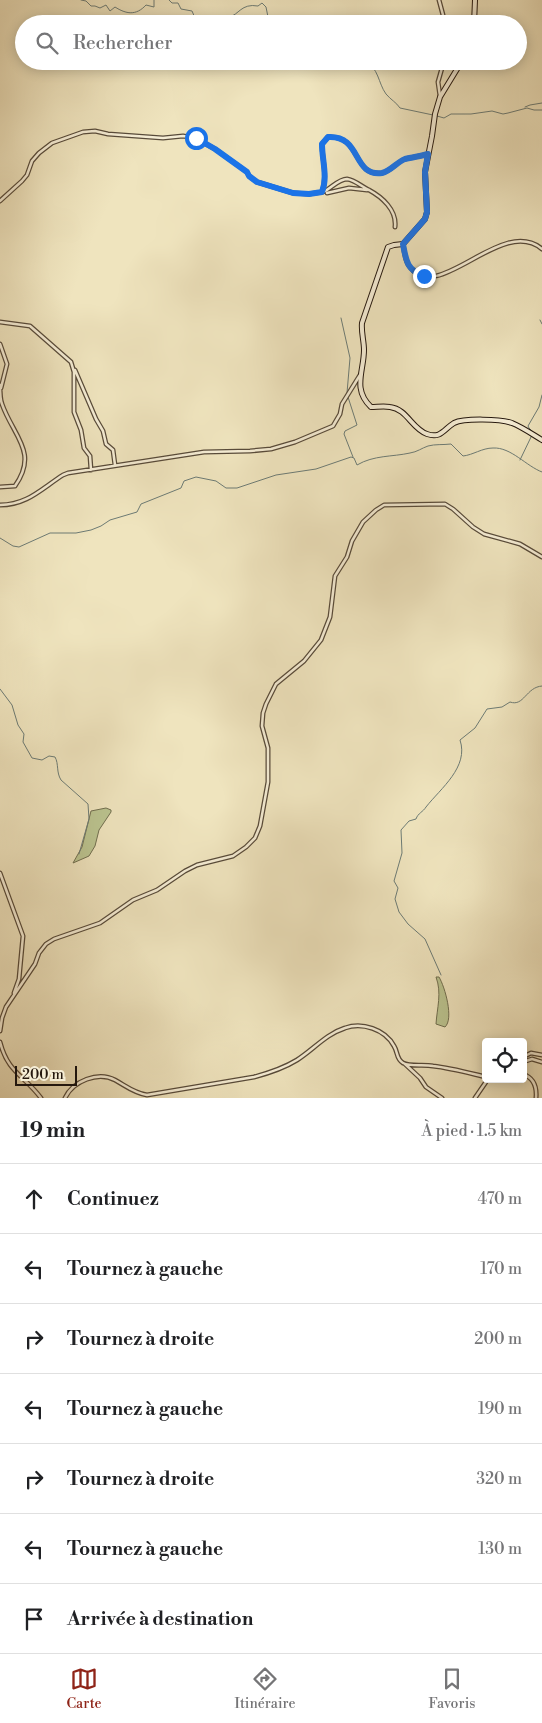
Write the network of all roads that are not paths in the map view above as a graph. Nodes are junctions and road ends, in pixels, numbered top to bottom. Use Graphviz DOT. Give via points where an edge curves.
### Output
graph roads {
  1 [pos="439,0"];
  2 [pos="475,0"];
  3 [pos="443,15"];
  4 [pos="474,15"];
  5 [pos="441,70"];
  6 [pos="457,70"];
  7 [pos="440,98"];
  8 [pos="428,154"];
  9 [pos="369,190"];
  10 [pos="322,192"];
  11 [pos="328,193"];
  12 [pos="0,201"];
  13 [pos="394,227"];
  14 [pos="403,244"];
  15 [pos="542,249"];
  16 [pos="0,322"];
  17 [pos="0,344"];
  18 [pos="73,366"];
  19 [pos="360,375"];
  20 [pos="0,385"];
  21 [pos="0,392"];
  22 [pos="542,440"];
  23 [pos="115,466"];
  24 [pos="91,470"];
  25 [pos="0,487"];
  26 [pos="0,505"];
  27 [pos="542,557"];
  28 [pos="0,873"];
  29 [pos="12,997"];
  30 [pos="0,1031"];
  31 [pos="0,1042"];
  32 [pos="527,1054"];
  33 [pos="542,1054"];
  34 [pos="527,1061"];
  35 [pos="542,1062"];
  36 [pos="405,1064"];
  37 [pos="527,1076"];
  38 [pos="482,1077"];
  39 [pos="484,1083"];
  40 [pos="41,1098"];
  41 [pos="65,1098"];
  42 [pos="442,1098"];
  43 [pos="475,1098"];
  44 [pos="536,1098"];
  1 -- 3 [label="street"];
  2 -- 4 [label="street"];
  5 -- 7 [label="street" via="438,82"];
  6 -- 7 [label="street"];
  7 -- 8 [label="street"];
  8 -- 10 [label="street" via="404,160 389,171 372,173 367,172 344,140 337,136 328,137 322,144 325,175"];
  8 -- 14 [label="street" via="425,172 427,212 425,219"];
  9 -- 10 [label="street" via="342,180"];
  9 -- 11 [label="street" via="348,188"];
  9 -- 13 [label="street" via="387,204"];
  10 -- 12 [label="street" via="293,193 257,182 196,138 95,131 52,143 32,161 22,181"];
  14 -- 15 [label="street" via="408,266 424,276 439,276 506,242 527,242"];
  14 -- 19 [label="street" via="388,247 362,323 364,349"];
  16 -- 18 [label="street" via="35,329 67,356"];
  17 -- 21 [label="street" via="7,364"];
  18 -- 23 [label="street" via="106,444 113,450"];
  18 -- 24 [label="street" via="74,412 84,448 90,456"];
  19 -- 22 [label="street" via="362,394 371,407 397,409 426,434 444,432 453,423 461,421 484,420 510,422"];
  19 -- 23 [label="street" via="347,394 333,426 295,442 271,449 204,452"];
  20 -- 21 [label="street"];
  21 -- 25 [label="street" via="1,402 26,455 24,470 15,486"];
  23 -- 24 [label="street"];
  24 -- 26 [label="street" via="63,475 22,502"];
  27 -- 29 [label="street" via="520,544 484,534 445,504 384,505 367,517 335,576 330,617 321,640 304,661 276,684 266,704 262,726 268,748 268,782 255,838 233,856 197,865 157,890 133,900 100,923 46,944"];
  28 -- 29 [label="street" via="23,936 19,979"];
  29 -- 30 [label="street"];
  31 -- 40 [label="street" via="10,1065"];
  32 -- 33 [label="street"];
  34 -- 35 [label="street"];
  36 -- 38 [label="street" via="436,1066"];
  36 -- 41 [label="street" via="398,1058 387,1036 367,1026 356,1025 342,1028 296,1060 254,1077 147,1095 104,1076 77,1083"];
  36 -- 42 [label="street" via="426,1088"];
  37 -- 44 [label="street" via="532,1078 537,1089"];
  39 -- 43 [label="street"];
}
